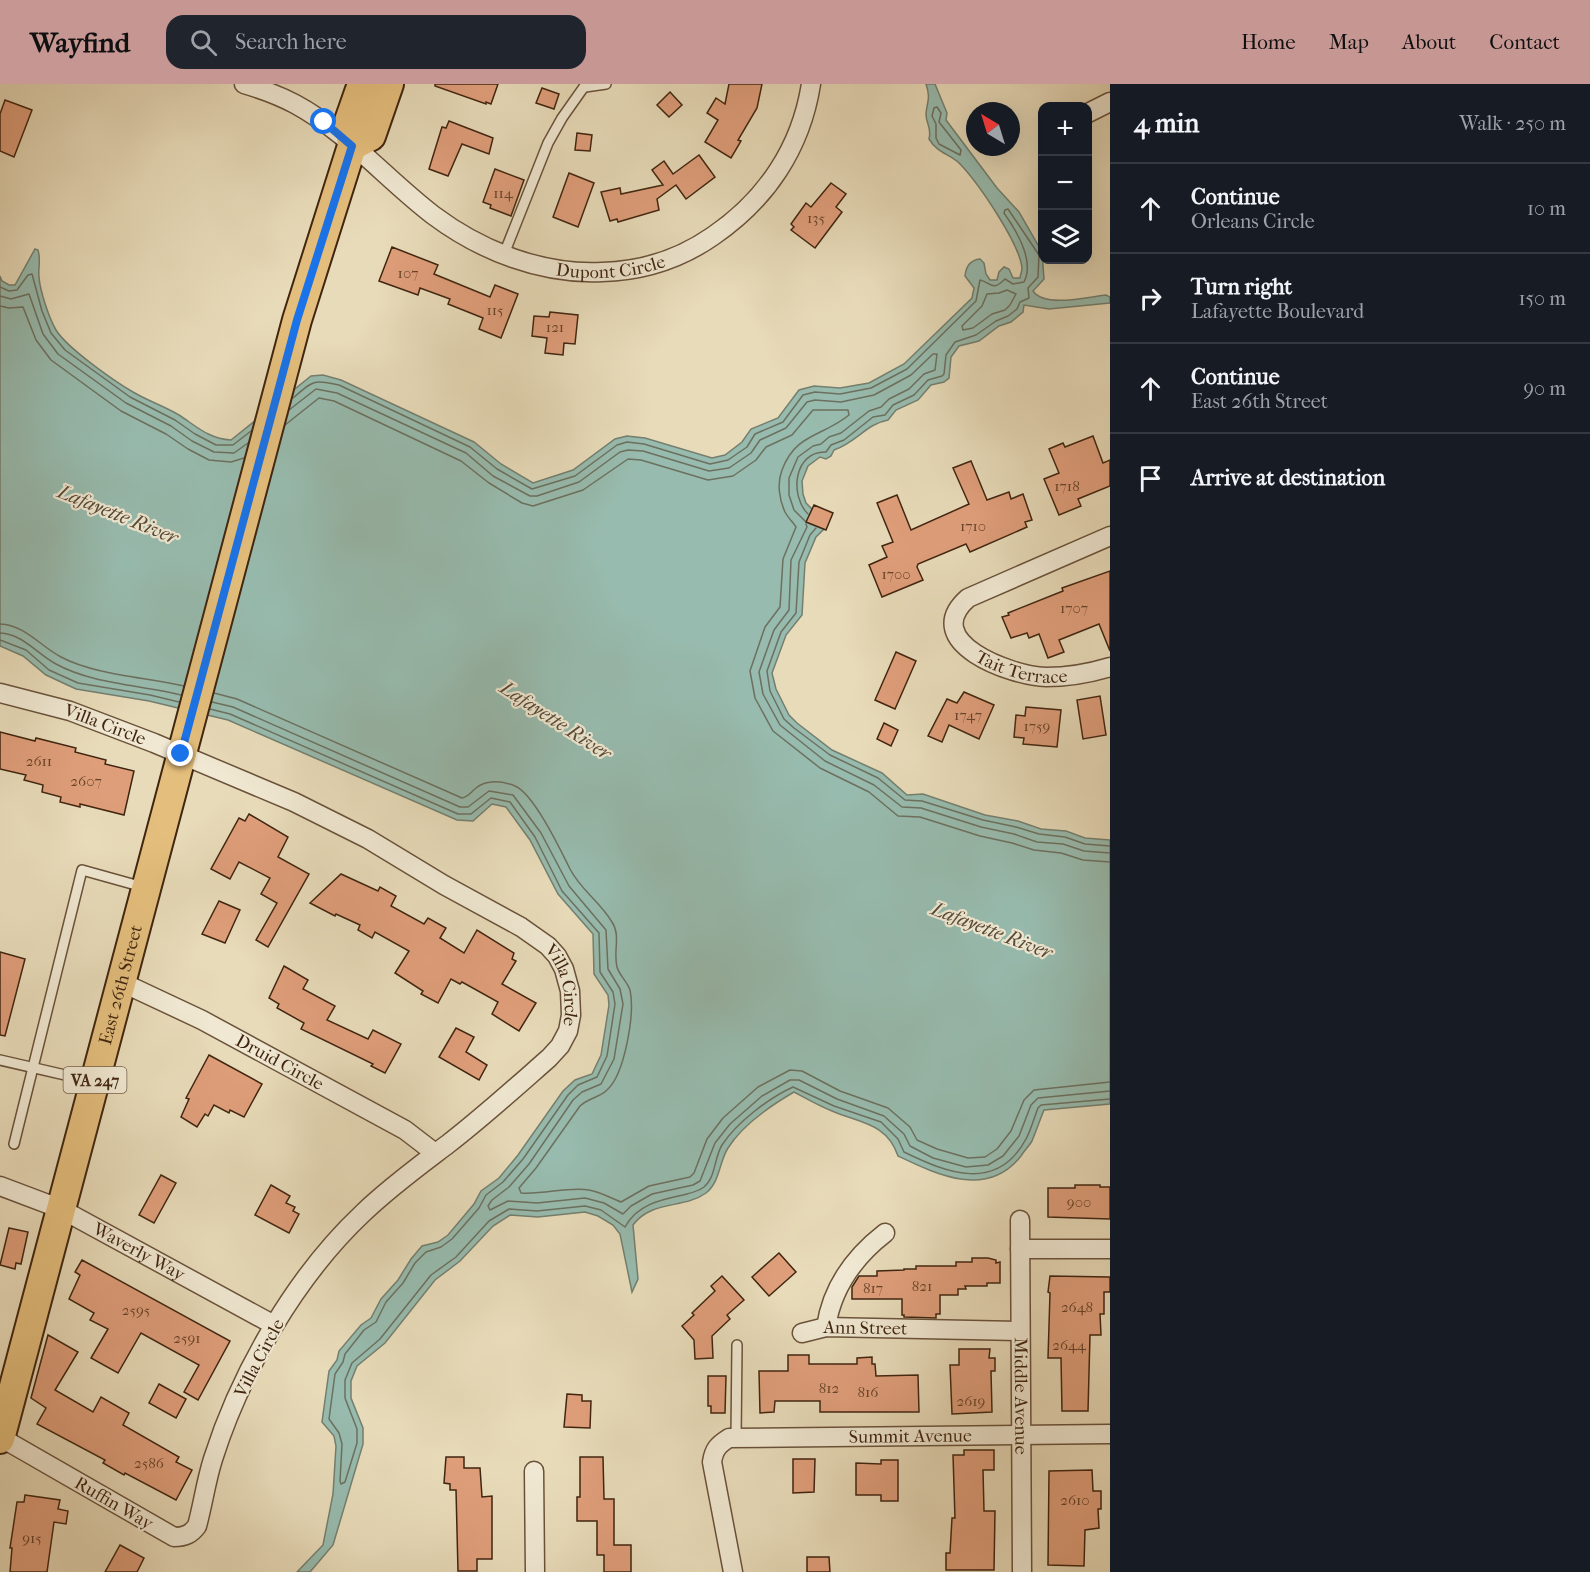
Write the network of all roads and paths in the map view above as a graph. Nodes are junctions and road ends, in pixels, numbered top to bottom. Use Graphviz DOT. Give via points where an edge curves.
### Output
graph roads {
  1 [pos="244,84"];
  2 [pos="362,84"];
  3 [pos="389,84"];
  4 [pos="606,84"];
  5 [pos="811,84"];
  6 [pos="586,85"];
  7 [pos="1110,102"];
  8 [pos="1092,111"];
  9 [pos="352,146"];
  10 [pos="504,254"];
  11 [pos="1110,536"];
  12 [pos="1110,667"];
  13 [pos="0,693"];
  14 [pos="181,754"];
  15 [pos="146,888"];
  16 [pos="121,982"];
  17 [pos="0,1060"];
  18 [pos="33,1068"];
  19 [pos="94,1082"];
  20 [pos="14,1144"];
  21 [pos="435,1153"];
  22 [pos="0,1186"];
  23 [pos="60,1209"];
  24 [pos="1020,1220"];
  25 [pos="885,1233"];
  26 [pos="1020,1249"];
  27 [pos="1110,1250"];
  28 [pos="274,1325"];
  29 [pos="826,1328"];
  30 [pos="1020,1330"];
  31 [pos="802,1333"];
  32 [pos="737,1345"];
  33 [pos="1021,1434"];
  34 [pos="1110,1434"];
  35 [pos="0,1438"];
  36 [pos="736,1438"];
  37 [pos="534,1471"];
  38 [pos="205,1492"];
  39 [pos="535,1572"];
  40 [pos="733,1572"];
  41 [pos="1022,1572"];
  1 -- 9 [label="street, Dupont Circle" via="295,104"];
  2 -- 9 [label="main road, VA 247" via="349,121"];
  3 -- 9 [label="main road" via="371,136"];
  4 -- 6 [label="lane"];
  5 -- 10 [label="street, Dupont Circle" via="802,120 777,174 731,224 705,242 648,267 617,272 542,267"];
  6 -- 10 [label="lane" via="548,143"];
  7 -- 8 [label="street"];
  9 -- 10 [label="street, Dupont Circle" via="433,215 463,235"];
  9 -- 14 [label="main road, East 26th Street / VA 247" via="297,320"];
  11 -- 12 [label="street, Tait Terrace" via="968,598 954,621 958,639 965,648 993,664 1018,672 1045,677"];
  13 -- 14 [label="street, Villa Circle" via="70,711"];
  14 -- 15 [label="main road, East 26th Street / VA 247"];
  14 -- 21 [label="street, Villa Circle" via="294,802 368,839 521,927 557,956 571,1003 567,1031 560,1046"];
  15 -- 16 [label="main road, East 26th Street / VA 247"];
  15 -- 18 [label="lane" via="82,870"];
  16 -- 19 [label="main road, East 26th Street / VA 247"];
  16 -- 21 [label="street, Druid Circle" via="202,1020 405,1130"];
  17 -- 18 [label="lane"];
  18 -- 19 [label="lane"];
  18 -- 20 [label="lane"];
  19 -- 23 [label="main road, East 26th Street / VA 247"];
  21 -- 28 [label="street, Villa Circle" via="405,1175 343,1233"];
  22 -- 23 [label="street, Waverly Way"];
  23 -- 28 [label="street, Waverly Way"];
  23 -- 35 [label="main road, East 26th Street / VA 247"];
  24 -- 26 [label="street, Middle Avenue"];
  25 -- 29 [label="street, Ann Street" via="852,1264 835,1293"];
  26 -- 27 [label="street"];
  26 -- 30 [label="street, Middle Avenue"];
  28 -- 38 [label="street, Villa Circle" via="228,1419"];
  29 -- 30 [label="street, Ann Street"];
  29 -- 31 [label="street"];
  30 -- 33 [label="street, Middle Avenue"];
  32 -- 36 [label="lane"];
  33 -- 34 [label="street, Summit Avenue"];
  33 -- 36 [label="street, Summit Avenue"];
  33 -- 41 [label="street, Middle Avenue"];
  35 -- 38 [label="street, Ruffin Way" via="174,1537 184,1537 197,1526"];
  36 -- 40 [label="street, Summit Avenue" via="719,1444 711,1462"];
  37 -- 39 [label="street"];
}
